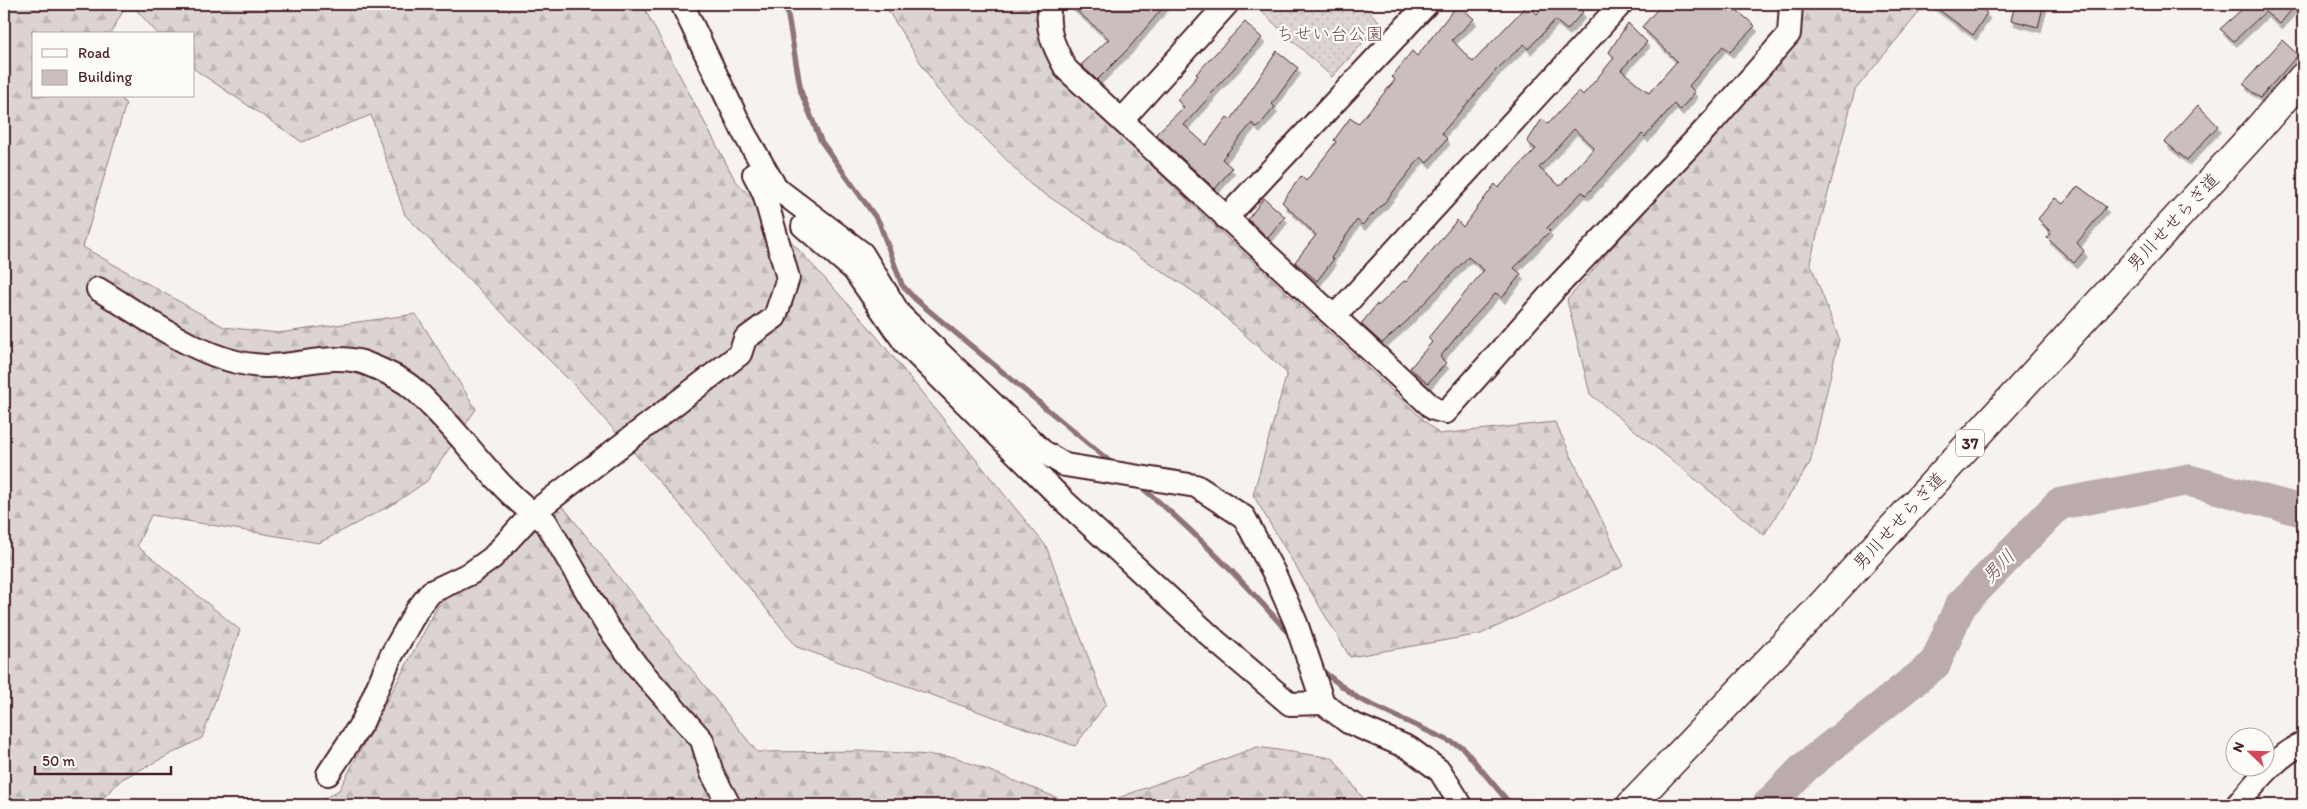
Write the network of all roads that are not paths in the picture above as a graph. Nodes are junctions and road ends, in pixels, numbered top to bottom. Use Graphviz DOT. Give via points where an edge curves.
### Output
graph roads {
  1 [pos="666,4"];
  2 [pos="682,4"];
  3 [pos="1050,4"];
  4 [pos="1427,4"];
  5 [pos="1791,4"];
  6 [pos="1224,5"];
  7 [pos="1611,7"];
  8 [pos="2303,77"];
  9 [pos="1122,120"];
  10 [pos="764,193"];
  11 [pos="1226,218"];
  12 [pos="98,289"];
  13 [pos="1335,316"];
  14 [pos="533,514"];
  15 [pos="1323,702"];
  16 [pos="2303,744"];
  17 [pos="328,774"];
  18 [pos="728,803"];
  19 [pos="1462,805"];
  20 [pos="1631,805"];
  21 [pos="2237,805"];
  1 -- 10 [label="street"];
  2 -- 15 [label="street" via="744,133 776,188 862,253 900,315 1042,451 1065,465 1196,486 1244,517 1296,623"];
  3 -- 9 [label="street" via="1047,18 1052,42 1066,69"];
  4 -- 11 [label="street"];
  5 -- 13 [label="street" via="1789,34 1714,120 1554,289 1446,412 1434,409"];
  6 -- 9 [label="street"];
  7 -- 13 [label="street"];
  8 -- 20 [label="main road, 男川せせらぎ道 / 37" via="1831,595"];
  9 -- 11 [label="street"];
  10 -- 14 [label="street" via="788,278 775,317 745,339 740,354"];
  10 -- 15 [label="street" via="854,270 905,342 1063,500 1218,644 1290,704"];
  11 -- 13 [label="street"];
  12 -- 14 [label="street" via="191,344 238,363 263,366 353,361 399,378 411,385 496,480"];
  14 -- 17 [label="street" via="492,558 426,597 391,656 363,720"];
  14 -- 18 [label="street" via="546,522 607,626 637,666 702,740 712,773"];
  15 -- 19 [label="street" via="1348,722 1409,748 1440,771"];
  16 -- 21 [label="street" via="2263,775"];
}
